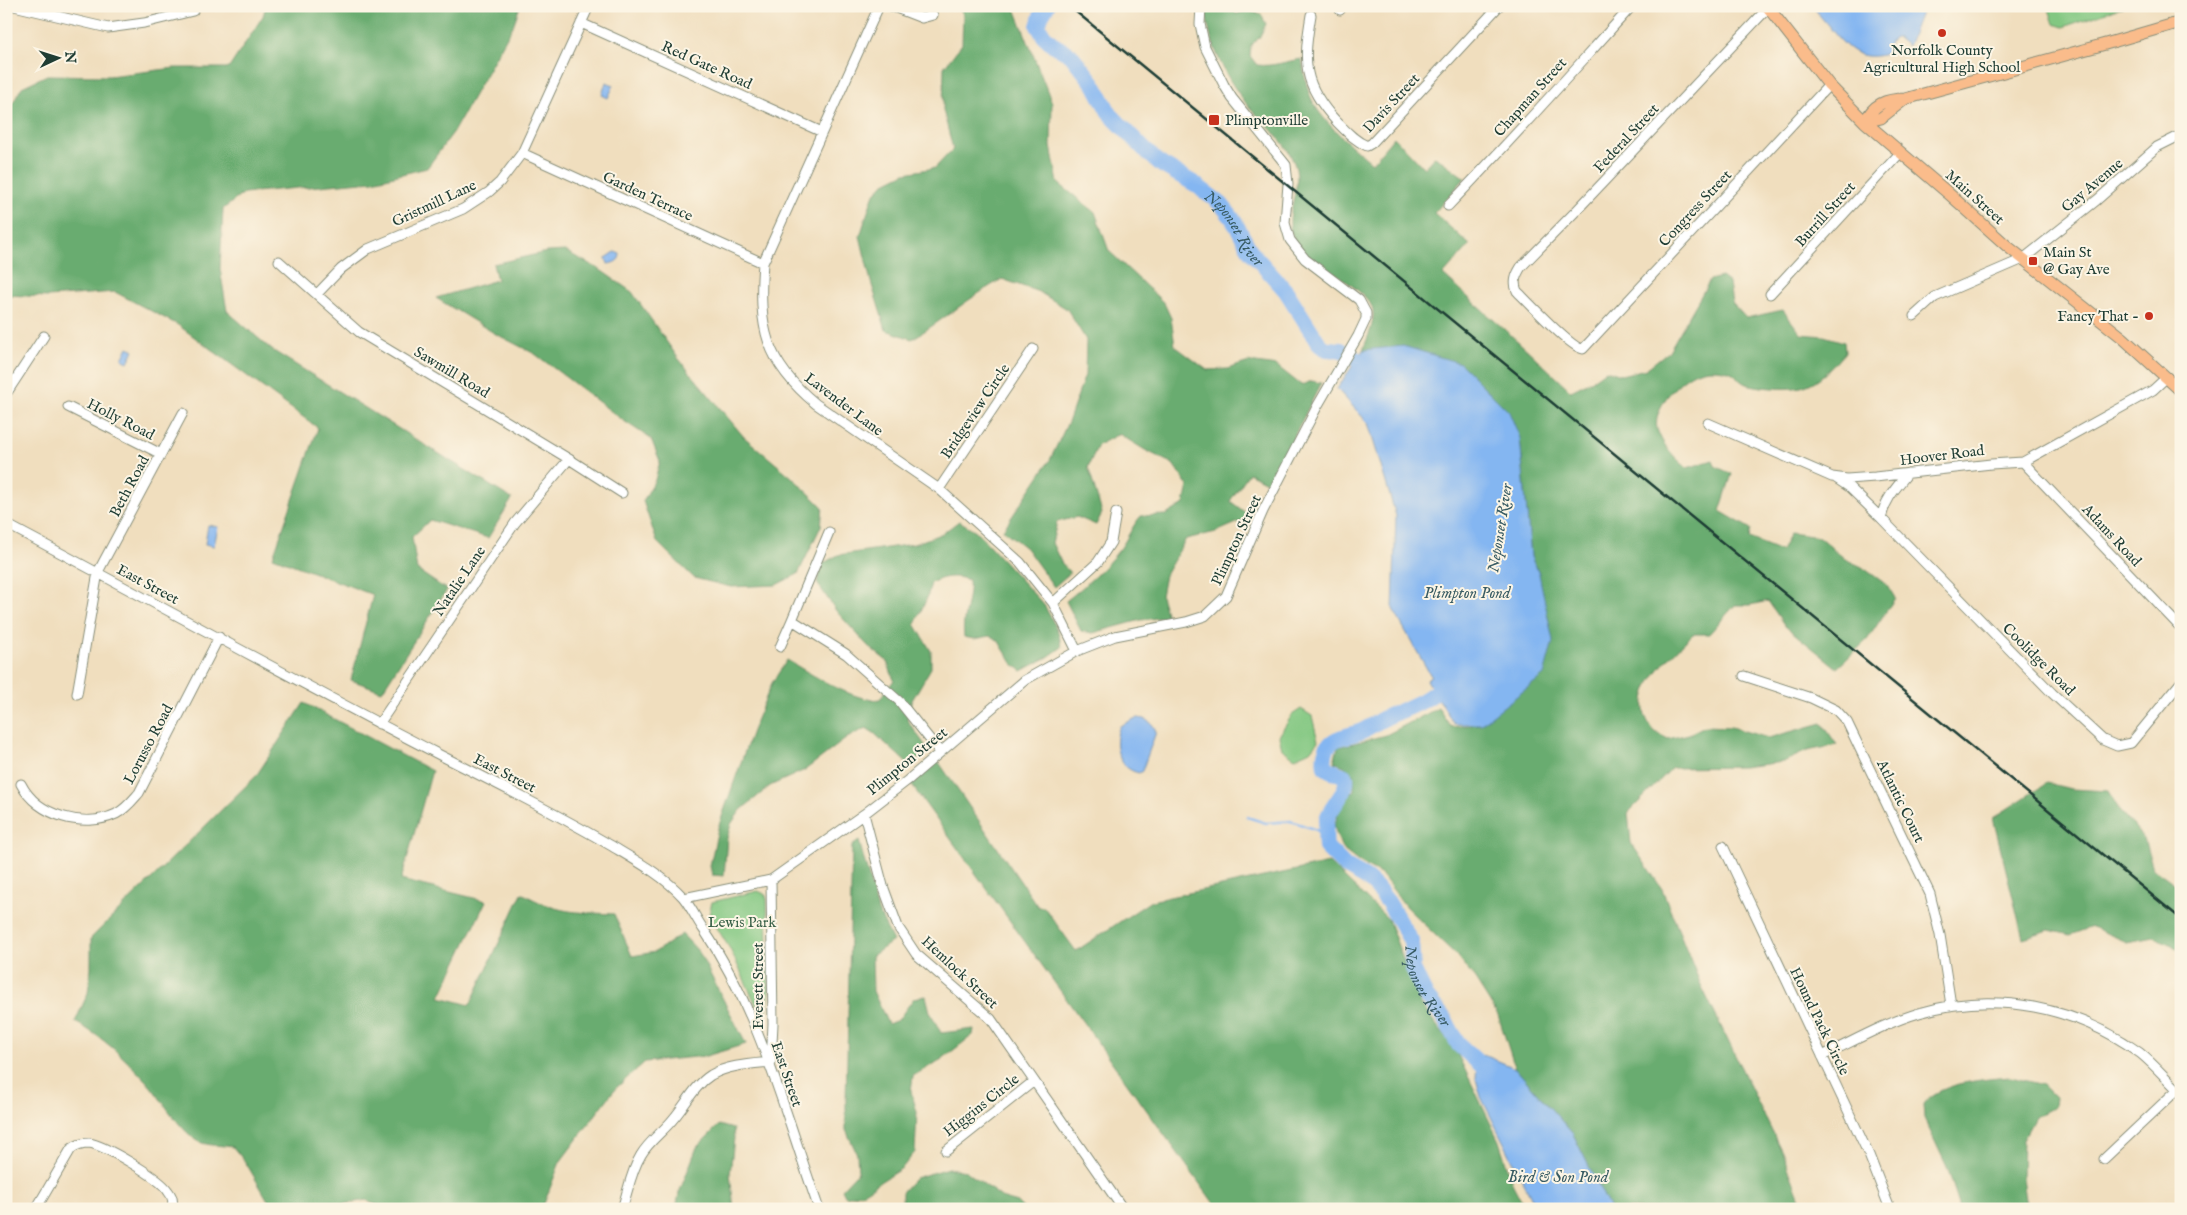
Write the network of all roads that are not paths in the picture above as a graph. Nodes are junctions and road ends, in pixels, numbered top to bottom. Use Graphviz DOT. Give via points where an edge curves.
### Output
graph roads {
  1 [pos="14,6"];
  2 [pos="589,6"];
  3 [pos="879,6"];
  4 [pos="891,6"];
  5 [pos="1201,6"];
  6 [pos="1499,6"];
  7 [pos="1632,6"];
  8 [pos="1767,7"];
  9 [pos="193,11"];
  10 [pos="933,15"];
  11 [pos="1311,15"];
  12 [pos="2181,22"];
  13 [pos="581,23"];
  14 [pos="1829,85"];
  15 [pos="1865,122"];
  16 [pos="822,132"];
  17 [pos="2181,135"];
  18 [pos="1901,152"];
  19 [pos="522,153"];
  20 [pos="1448,206"];
  21 [pos="2023,259"];
  22 [pos="278,261"];
  23 [pos="763,263"];
  24 [pos="317,294"];
  25 [pos="1770,294"];
  26 [pos="1914,316"];
  27 [pos="44,336"];
  28 [pos="1033,349"];
  29 [pos="1581,350"];
  30 [pos="2167,377"];
  31 [pos="2181,391"];
  32 [pos="6,394"];
  33 [pos="68,407"];
  34 [pos="183,413"];
  35 [pos="1708,423"];
  36 [pos="162,454"];
  37 [pos="569,459"];
  38 [pos="2023,462"];
  39 [pos="1908,473"];
  40 [pos="1832,477"];
  41 [pos="939,489"];
  42 [pos="622,493"];
  43 [pos="1116,513"];
  44 [pos="1882,518"];
  45 [pos="6,524"];
  46 [pos="829,532"];
  47 [pos="98,572"];
  48 [pos="1053,603"];
  49 [pos="792,620"];
  50 [pos="2181,628"];
  51 [pos="219,637"];
  52 [pos="780,647"];
  53 [pos="1077,650"];
  54 [pos="1744,676"];
  55 [pos="2181,682"];
  56 [pos="77,694"];
  57 [pos="379,724"];
  58 [pos="940,752"];
  59 [pos="21,784"];
  60 [pos="864,814"];
  61 [pos="1723,846"];
  62 [pos="771,880"];
  63 [pos="684,898"];
  64 [pos="1950,1005"];
  65 [pos="1822,1056"];
  66 [pos="771,1062"];
  67 [pos="1034,1081"];
  68 [pos="2179,1091"];
  69 [pos="946,1151"];
  70 [pos="2104,1159"];
  71 [pos="36,1209"];
  72 [pos="171,1209"];
  73 [pos="622,1209"];
  74 [pos="819,1209"];
  75 [pos="1123,1209"];
  76 [pos="1890,1209"];
  1 -- 9 [label="street" via="108,28"];
  2 -- 13 [label="street, Gristmill Lane"];
  3 -- 16 [label="street, Lavender Lane"];
  4 -- 10 [label="street" via="922,18"];
  5 -- 53 [label="street, Plimpton Street" via="1200,24 1205,47 1224,85 1286,165 1288,184 1284,224 1290,240 1305,259 1359,300 1366,319 1259,519 1226,596 1217,607 1205,616 1186,622 1114,636"];
  6 -- 11 [label="street, Davis Street" via="1367,146 1357,142 1325,108 1312,87 1305,50"];
  7 -- 20 [label="street, Chapman Street"];
  8 -- 14 [label="main road, Main Street"];
  8 -- 29 [label="street, Federal Street" via="1521,267 1516,277 1517,291"];
  12 -- 15 [label="main road" via="1905,99 1881,118"];
  13 -- 16 [label="street, Red Gate Road"];
  13 -- 19 [label="street, Gristmill Lane"];
  14 -- 15 [label="main road, Main Street"];
  14 -- 29 [label="street, Congress Street"];
  15 -- 18 [label="main road, Main Street"];
  16 -- 23 [label="street, Lavender Lane"];
  17 -- 21 [label="street, Gay Avenue" via="2157,147"];
  18 -- 21 [label="main road, Main Street"];
  18 -- 25 [label="street, Burrill Street"];
  19 -- 23 [label="street, Garden Terrace"];
  19 -- 24 [label="street, Gristmill Lane" via="489,192 463,209 368,249 340,269"];
  21 -- 26 [label="street, Gay Avenue" via="1935,297"];
  21 -- 30 [label="main road, Main Street" via="2124,338"];
  22 -- 24 [label="street, Sawmill Road"];
  23 -- 41 [label="street, Lavender Lane" via="764,325 768,342 786,376 816,404"];
  24 -- 37 [label="street, Sawmill Road" via="359,332"];
  27 -- 32 [label="street"];
  28 -- 41 [label="street, Bridgeview Circle"];
  30 -- 31 [label="main road, Main Street"];
  30 -- 38 [label="street, Hoover Road" via="2153,390"];
  33 -- 36 [label="street, Holly Road"];
  34 -- 36 [label="street, Beth Road"];
  35 -- 40 [label="street, Hoover Road"];
  36 -- 47 [label="street, Beth Road"];
  37 -- 42 [label="street, Sawmill Road"];
  37 -- 57 [label="street, Natalie Lane" via="515,523"];
  38 -- 39 [label="street, Hoover Road"];
  38 -- 50 [label="street, Adams Road"];
  39 -- 40 [label="street, Hoover Road" via="1848,479"];
  39 -- 44 [label="street" via="1892,490"];
  40 -- 44 [label="street, Coolidge Road" via="1844,483"];
  41 -- 48 [label="street, Lavender Lane" via="1020,562"];
  43 -- 48 [label="street" via="1111,542 1098,562"];
  44 -- 55 [label="street, Coolidge Road" via="2052,693 2103,740 2117,746 2131,743"];
  45 -- 47 [label="street, East Street"];
  46 -- 49 [label="street"];
  47 -- 51 [label="street, East Street"];
  47 -- 56 [label="street, Beth Road"];
  48 -- 53 [label="street, Lavender Lane"];
  49 -- 52 [label="street"];
  49 -- 58 [label="street" via="846,654 894,696"];
  51 -- 57 [label="street, East Street"];
  51 -- 59 [label="street, Lorusso Road" via="139,793 128,806 105,818 64,817 40,807 26,794"];
  53 -- 58 [label="street, Plimpton Street" via="1025,680"];
  54 -- 64 [label="street, Atlantic Court" via="1811,698 1836,710 1847,722 1930,894 1940,935"];
  57 -- 63 [label="street, East Street" via="578,826 637,861"];
  58 -- 60 [label="street, Plimpton Street"];
  60 -- 62 [label="street, Plimpton Street"];
  60 -- 67 [label="street, Hemlock Street" via="885,895 898,927 916,954 991,1019"];
  61 -- 65 [label="street, Hound Pack Circle"];
  62 -- 63 [label="street, Plimpton Street"];
  62 -- 66 [label="street, Everett Street"];
  63 -- 66 [label="street, East Street" via="723,960"];
  64 -- 65 [label="street" via="1886,1025"];
  64 -- 68 [label="street" via="2018,1004 2074,1017 2141,1054"];
  65 -- 76 [label="street, Hound Pack Circle"];
  66 -- 73 [label="street" via="725,1070 700,1084 641,1154"];
  66 -- 74 [label="street, East Street"];
  67 -- 69 [label="street, Higgins Circle"];
  67 -- 75 [label="street, Hemlock Street"];
  68 -- 70 [label="street"];
  71 -- 72 [label="street" via="71,1149 87,1143 99,1146 162,1182 173,1203"];
}
